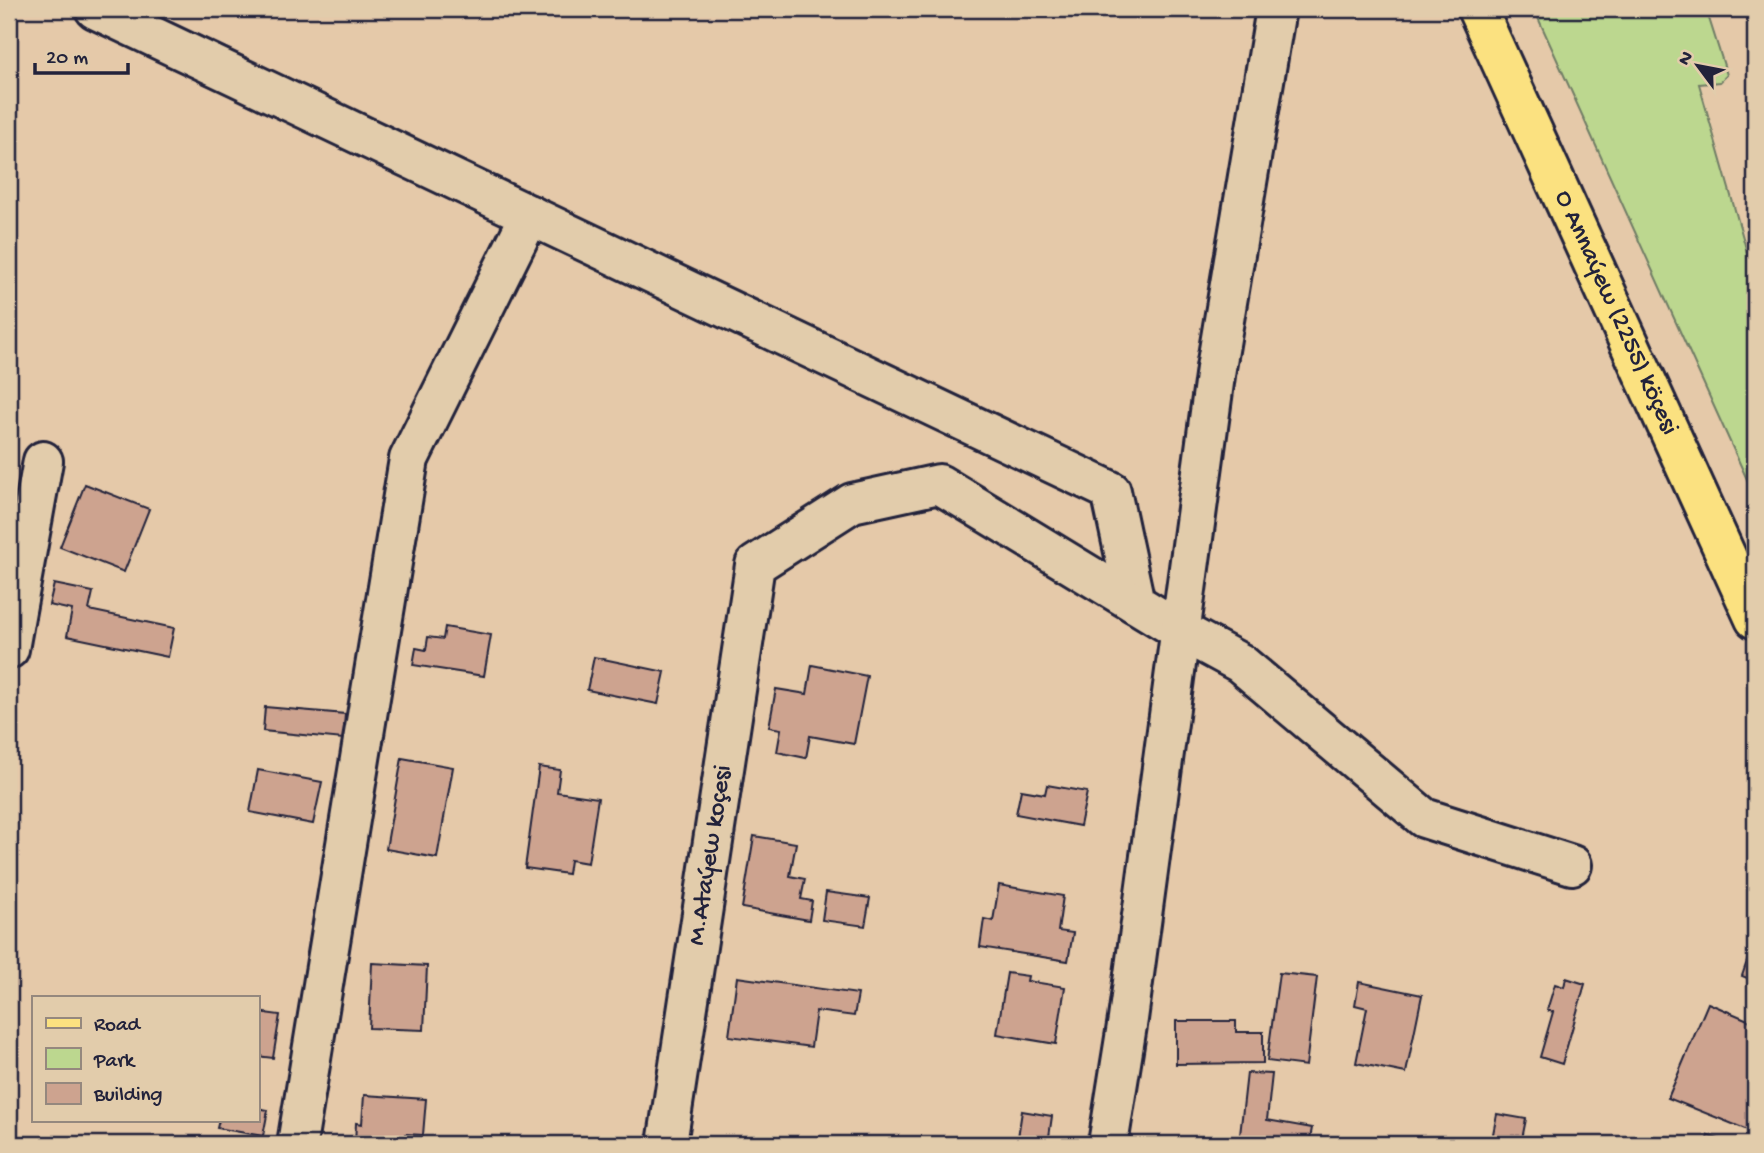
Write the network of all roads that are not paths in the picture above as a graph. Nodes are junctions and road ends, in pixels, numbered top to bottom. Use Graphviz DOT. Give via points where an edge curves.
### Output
graph roads {
  1 [pos="95,9"];
  2 [pos="1276,9"];
  3 [pos="1477,9"];
  4 [pos="530,215"];
  5 [pos="43,461"];
  6 [pos="1135,603"];
  7 [pos="1755,619"];
  8 [pos="1181,631"];
  9 [pos="9,649"];
  10 [pos="1572,865"];
  11 [pos="297,1144"];
  12 [pos="667,1144"];
  13 [pos="1108,1144"];
  1 -- 4 [label="street"];
  2 -- 8 [label="street" via="1216,368"];
  3 -- 7 [label="main road, O Annaýew (2255) köçesi"];
  4 -- 6 [label="street" via="1111,491"];
  4 -- 11 [label="street" via="409,458"];
  5 -- 9 [label="street"];
  6 -- 8 [label="street"];
  6 -- 12 [label="street, M.Ataýew koçesi" via="939,484 852,502 755,565"];
  8 -- 10 [label="street" via="1240,663 1424,818"];
  8 -- 13 [label="street"];
}
